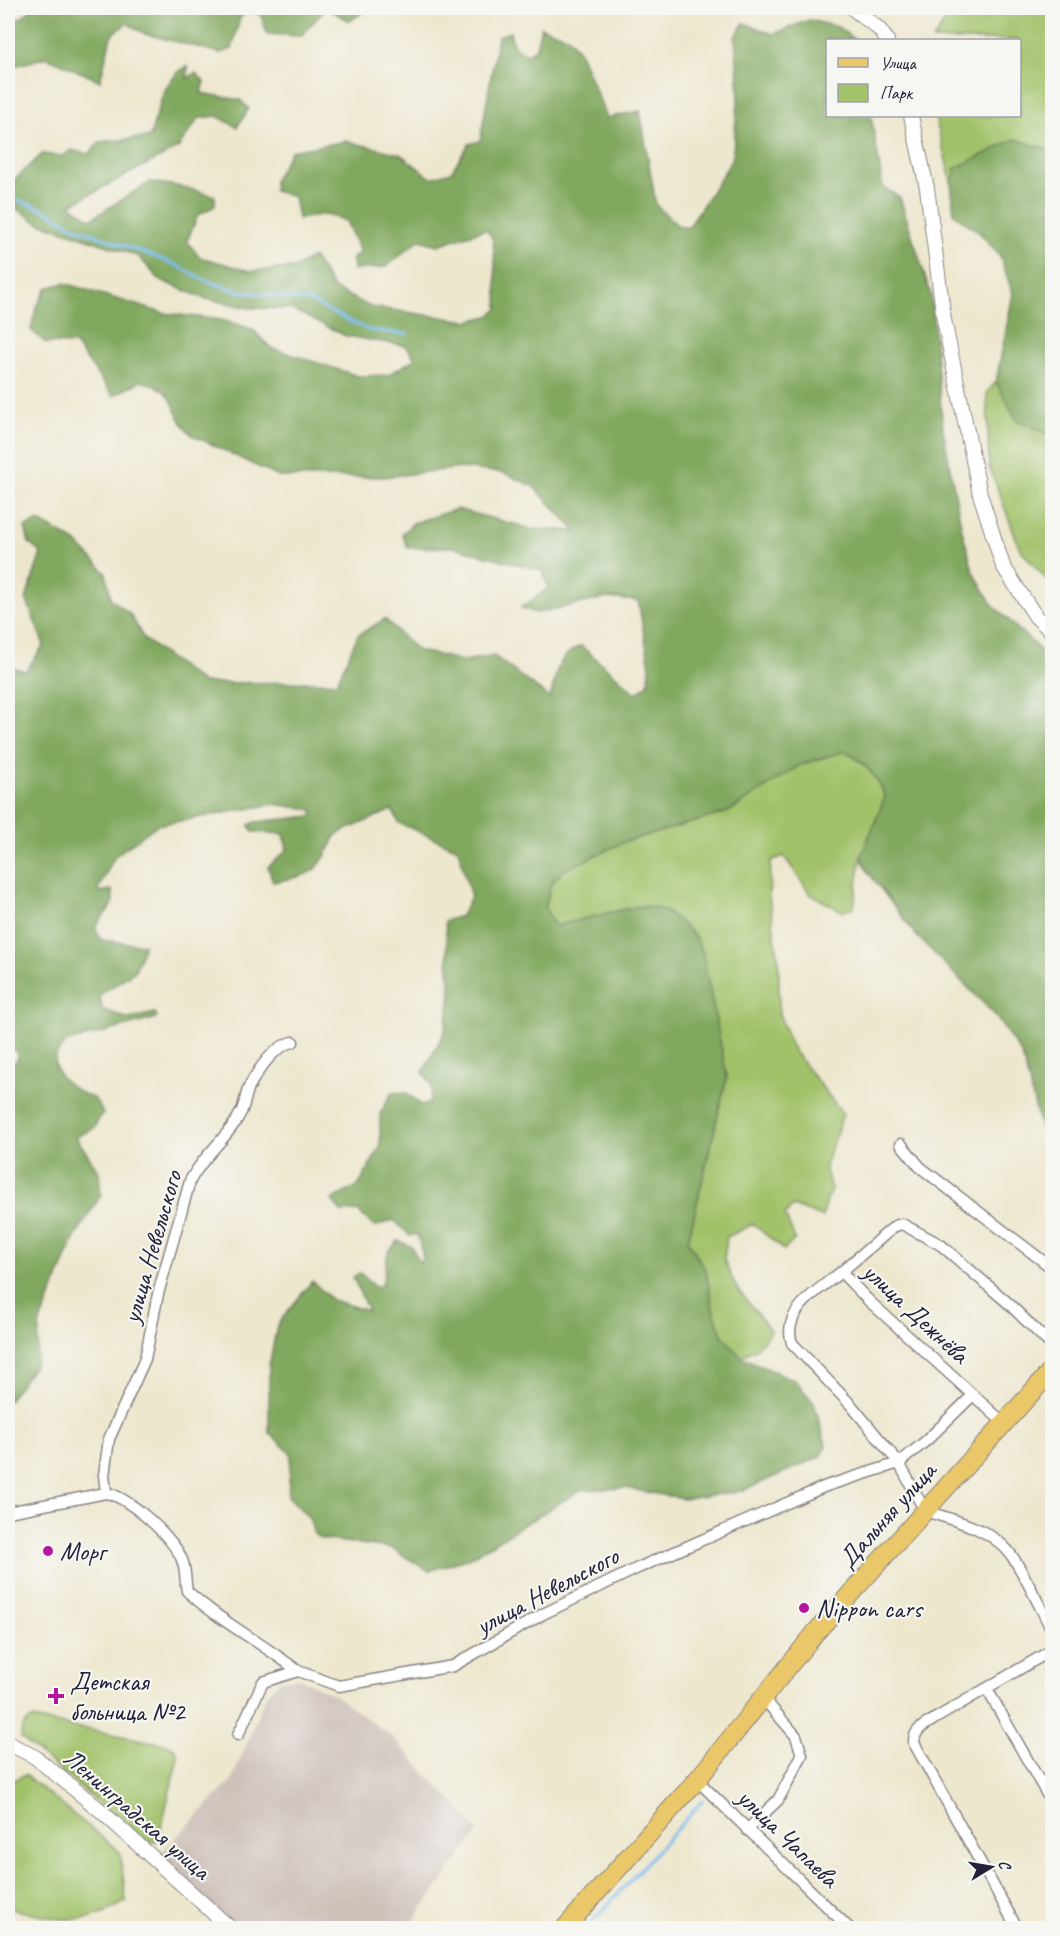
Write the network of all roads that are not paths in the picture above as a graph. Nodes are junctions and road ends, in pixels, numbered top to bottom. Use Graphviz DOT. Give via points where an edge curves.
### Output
graph roads {
  1 [pos="852,8"];
  2 [pos="886,39"];
  3 [pos="911,117"];
  4 [pos="1053,632"];
  5 [pos="293,1042"];
  6 [pos="901,1144"];
  7 [pos="1053,1268"];
  8 [pos="841,1272"];
  9 [pos="1053,1346"];
  10 [pos="1053,1370"];
  11 [pos="972,1396"];
  12 [pos="1005,1424"];
  13 [pos="899,1463"];
  14 [pos="106,1493"];
  15 [pos="925,1511"];
  16 [pos="8,1512"];
  17 [pos="1053,1630"];
  18 [pos="1053,1650"];
  19 [pos="298,1671"];
  20 [pos="987,1689"];
  21 [pos="763,1698"];
  22 [pos="237,1735"];
  23 [pos="8,1743"];
  24 [pos="697,1780"];
  25 [pos="1053,1803"];
  26 [pos="747,1830"];
  27 [pos="224,1928"];
  28 [pos="565,1929"];
  29 [pos="849,1929"];
  30 [pos="1017,1929"];
  1 -- 2 [label="street"];
  3 -- 4 [label="street" via="927,188 944,320 980,494 1003,566 1036,617"];
  5 -- 14 [label="street, улица Невельского" via="283,1044 262,1067 248,1088 240,1115 190,1181 158,1294 145,1359 109,1439"];
  6 -- 7 [label="street" via="920,1167"];
  8 -- 9 [label="street, улица Дежнёва" via="871,1244 902,1224 941,1245"];
  8 -- 11 [label="street, улица Дежнёва"];
  8 -- 13 [label="street" via="793,1314 788,1332 792,1343"];
  10 -- 12 [label="main road, Дальняя улица"];
  11 -- 12 [label="street, улица Дежнёва"];
  11 -- 13 [label="street"];
  12 -- 15 [label="main road, Дальняя улица"];
  13 -- 15 [label="street"];
  13 -- 19 [label="street, улица Невельского" via="826,1486 638,1568 543,1614 453,1666 339,1686"];
  14 -- 16 [label="street"];
  14 -- 19 [label="street, улица Невельского" via="121,1496 174,1546 183,1562 187,1591 208,1611"];
  15 -- 17 [label="street" via="971,1526 1009,1552"];
  15 -- 21 [label="main road, Дальняя улица" via="816,1632"];
  18 -- 20 [label="street"];
  19 -- 22 [label="street" via="263,1682"];
  20 -- 25 [label="street"];
  20 -- 30 [label="street" via="918,1730 914,1743"];
  21 -- 24 [label="main road, Дальняя улица"];
  21 -- 26 [label="street" via="796,1736 802,1755 778,1800"];
  23 -- 27 [label="street, Ленинградская улица" via="34,1757 92,1803"];
  24 -- 26 [label="street, улица Чапаева"];
  24 -- 28 [label="main road, Дальняя улица"];
  26 -- 29 [label="street, улица Чапаева"];
}
